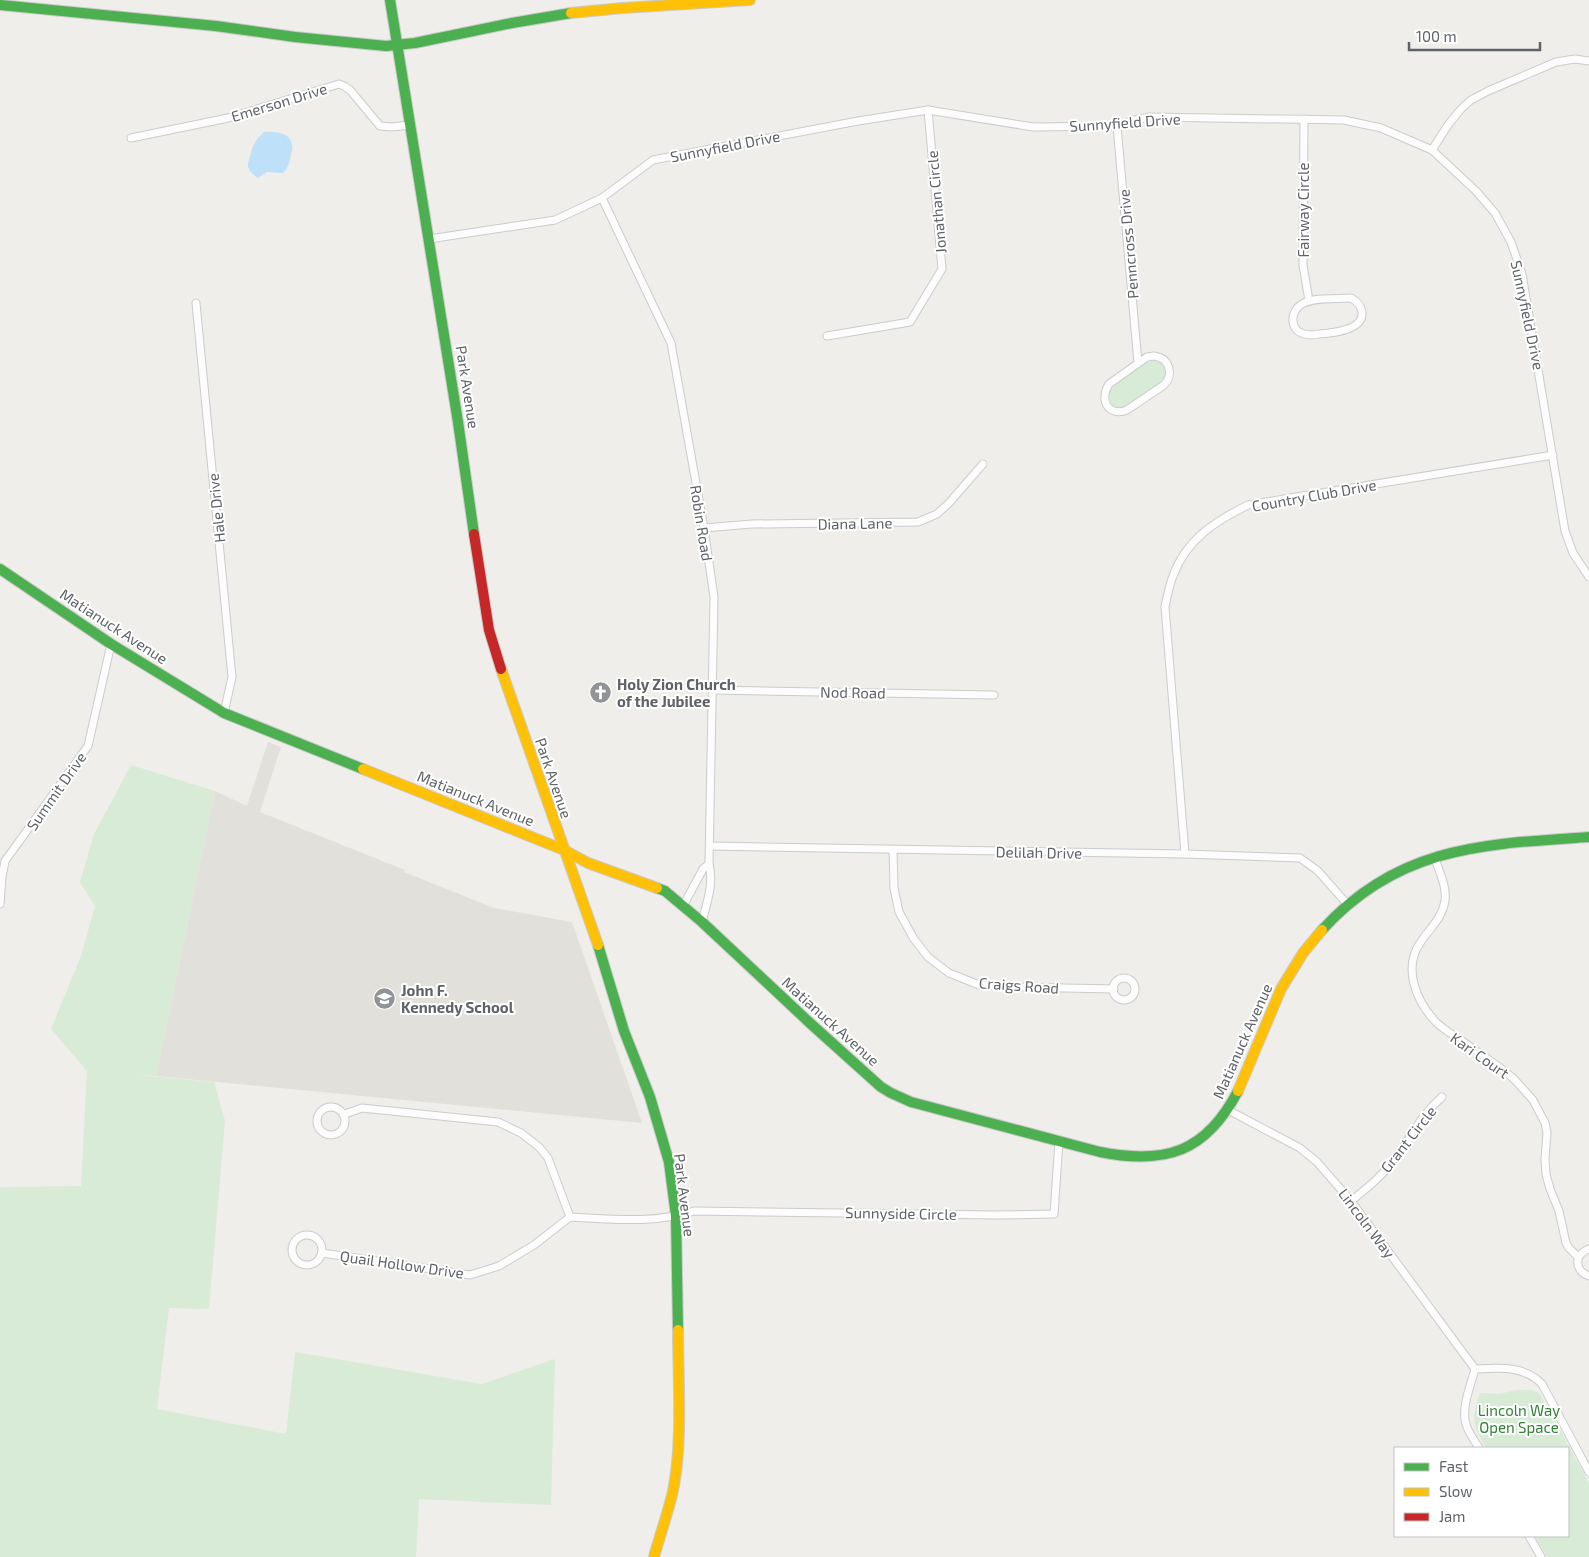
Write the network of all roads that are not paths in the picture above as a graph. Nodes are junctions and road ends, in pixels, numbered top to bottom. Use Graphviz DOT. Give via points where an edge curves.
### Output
graph roads {
  1 [pos="390,0"];
  2 [pos="750,0"];
  3 [pos="0,5"];
  4 [pos="397,45"];
  5 [pos="1589,61"];
  6 [pos="928,110"];
  7 [pos="1304,119"];
  8 [pos="410,125"];
  9 [pos="1117,126"];
  10 [pos="131,138"];
  11 [pos="1432,150"];
  12 [pos="602,198"];
  13 [pos="429,239"];
  14 [pos="1309,301"];
  15 [pos="196,303"];
  16 [pos="828,336"];
  17 [pos="1138,363"];
  18 [pos="1553,455"];
  19 [pos="984,464"];
  20 [pos="704,528"];
  21 [pos="0,569"];
  22 [pos="1589,577"];
  23 [pos="111,644"];
  24 [pos="712,690"];
  25 [pos="994,695"];
  26 [pos="224,713"];
  27 [pos="1589,837"];
  28 [pos="710,846"];
  29 [pos="564,850"];
  30 [pos="893,850"];
  31 [pos="1185,854"];
  32 [pos="1434,856"];
  33 [pos="709,864"];
  34 [pos="0,904"];
  35 [pos="1348,905"];
  36 [pos="683,906"];
  37 [pos="702,922"];
  38 [pos="1114,989"];
  39 [pos="1442,1098"];
  40 [pos="1228,1110"];
  41 [pos="345,1114"];
  42 [pos="1059,1141"];
  43 [pos="1351,1201"];
  44 [pos="676,1216"];
  45 [pos="570,1217"];
  46 [pos="1589,1249"];
  47 [pos="322,1253"];
  48 [pos="1578,1257"];
  49 [pos="1589,1276"];
  50 [pos="1475,1369"];
  51 [pos="1478,1447"];
  52 [pos="1589,1472"];
  53 [pos="1530,1537"];
  54 [pos="654,1557"];
  55 [pos="1541,1557"];
  1 -- 4 [label="main road, Park Avenue"];
  2 -- 4 [label="main road" via="571,14"];
  3 -- 4 [label="main road"];
  4 -- 8 [label="main road, Park Avenue"];
  5 -- 11 [label="street" via="1556,62 1471,100"];
  6 -- 9 [label="street, Sunnyfield Drive" via="1033,127"];
  6 -- 12 [label="street, Sunnyfield Drive" via="653,160"];
  6 -- 16 [label="street, Jonathan Circle" via="942,268 910,322"];
  7 -- 9 [label="street, Sunnyfield Drive" via="1150,117"];
  7 -- 11 [label="street, Sunnyfield Drive" via="1344,120 1381,128"];
  7 -- 14 [label="street, Fairway Circle" via="1303,265"];
  8 -- 10 [label="street, Emerson Drive" via="380,126 350,90 338,84 228,118"];
  8 -- 13 [label="main road, Park Avenue"];
  9 -- 17 [label="street, Penncross Drive"];
  11 -- 18 [label="street, Sunnyfield Drive" via="1495,213 1511,242 1522,274"];
  12 -- 13 [label="street, Sunnyfield Drive" via="555,220"];
  12 -- 20 [label="street, Robin Road" via="672,342"];
  13 -- 29 [label="main road, Park Avenue" via="489,630"];
  14 -- 14 [label="street" via="1300,305 1292,320 1298,331 1304,334 1318,335 1351,328 1361,320 1360,304 1351,298"];
  15 -- 26 [label="street, Hale Drive" via="232,677"];
  17 -- 17 [label="street" via="1105,390 1104,399 1111,410 1127,410 1168,380 1169,367 1161,357 1147,357"];
  18 -- 22 [label="street, Sunnyfield Drive" via="1565,531 1572,553"];
  18 -- 31 [label="street, Country Club Drive" via="1248,505 1206,529 1186,550 1173,576 1165,607"];
  19 -- 20 [label="street, Diana Lane" via="937,514 918,522 752,524"];
  20 -- 24 [label="street, Robin Road" via="714,597"];
  21 -- 23 [label="main road, Matianuck Avenue"];
  23 -- 26 [label="main road, Matianuck Avenue"];
  23 -- 34 [label="street, Summit Drive" via="88,746 6,862"];
  24 -- 25 [label="street, Nod Road"];
  24 -- 28 [label="street, Robin Road"];
  26 -- 29 [label="main road, Matianuck Avenue"];
  27 -- 32 [label="main road, Matianuck Avenue" via="1477,847"];
  28 -- 30 [label="street, Delilah Drive"];
  28 -- 33 [label="street, Robin Road"];
  29 -- 36 [label="main road, Matianuck Avenue" via="588,863 665,891"];
  29 -- 44 [label="main road, Park Avenue" via="603,958 624,1031 650,1097 669,1162"];
  30 -- 31 [label="street, Delilah Drive"];
  30 -- 38 [label="street, Craigs Road" via="894,888 899,912 928,957 949,972 979,985"];
  31 -- 35 [label="street, Delilah Drive" via="1300,858 1318,872"];
  32 -- 35 [label="main road, Matianuck Avenue" via="1392,875"];
  32 -- 48 [label="street, Kari Court" via="1444,885 1445,900 1439,918 1414,954 1411,968 1414,984 1437,1023 1514,1079 1538,1108 1546,1126 1547,1181 1568,1248"];
  33 -- 36 [label="street"];
  33 -- 37 [label="street, Robin Road" via="711,889"];
  35 -- 40 [label="main road, Matianuck Avenue" via="1316,937 1287,978"];
  36 -- 37 [label="main road, Matianuck Avenue"];
  37 -- 42 [label="main road, Matianuck Avenue" via="881,1087 911,1102"];
  39 -- 43 [label="street, Grant Circle" via="1422,1118 1390,1165"];
  40 -- 42 [label="main road, Matianuck Avenue" via="1211,1131 1195,1143 1160,1156 1127,1157"];
  40 -- 43 [label="street, Lincoln Way" via="1308,1154"];
  41 -- 41 [label="street" via="337,1108 327,1107 319,1112 318,1127 329,1135 338,1134 346,1123"];
  41 -- 45 [label="street" via="362,1108 498,1122 521,1133 548,1158"];
  42 -- 44 [label="street, Sunnyside Circle" via="1054,1214 694,1211"];
  43 -- 50 [label="street, Lincoln Way"];
  44 -- 45 [label="street" via="630,1220"];
  44 -- 54 [label="main road, Park Avenue" via="677,1456 673,1490"];
  45 -- 47 [label="street, Quail Hollow Drive" via="534,1245 498,1266 470,1275"];
  46 -- 48 [label="street"];
  47 -- 47 [label="street, Quail Hollow Drive" via="320,1244 310,1236 298,1239 293,1247 296,1260 307,1265 315,1263"];
  48 -- 49 [label="street, Kari Court" via="1579,1270"];
  50 -- 51 [label="street" via="1465,1419"];
  50 -- 52 [label="street" via="1515,1369 1537,1379"];
  53 -- 55 [label="street"];
}
